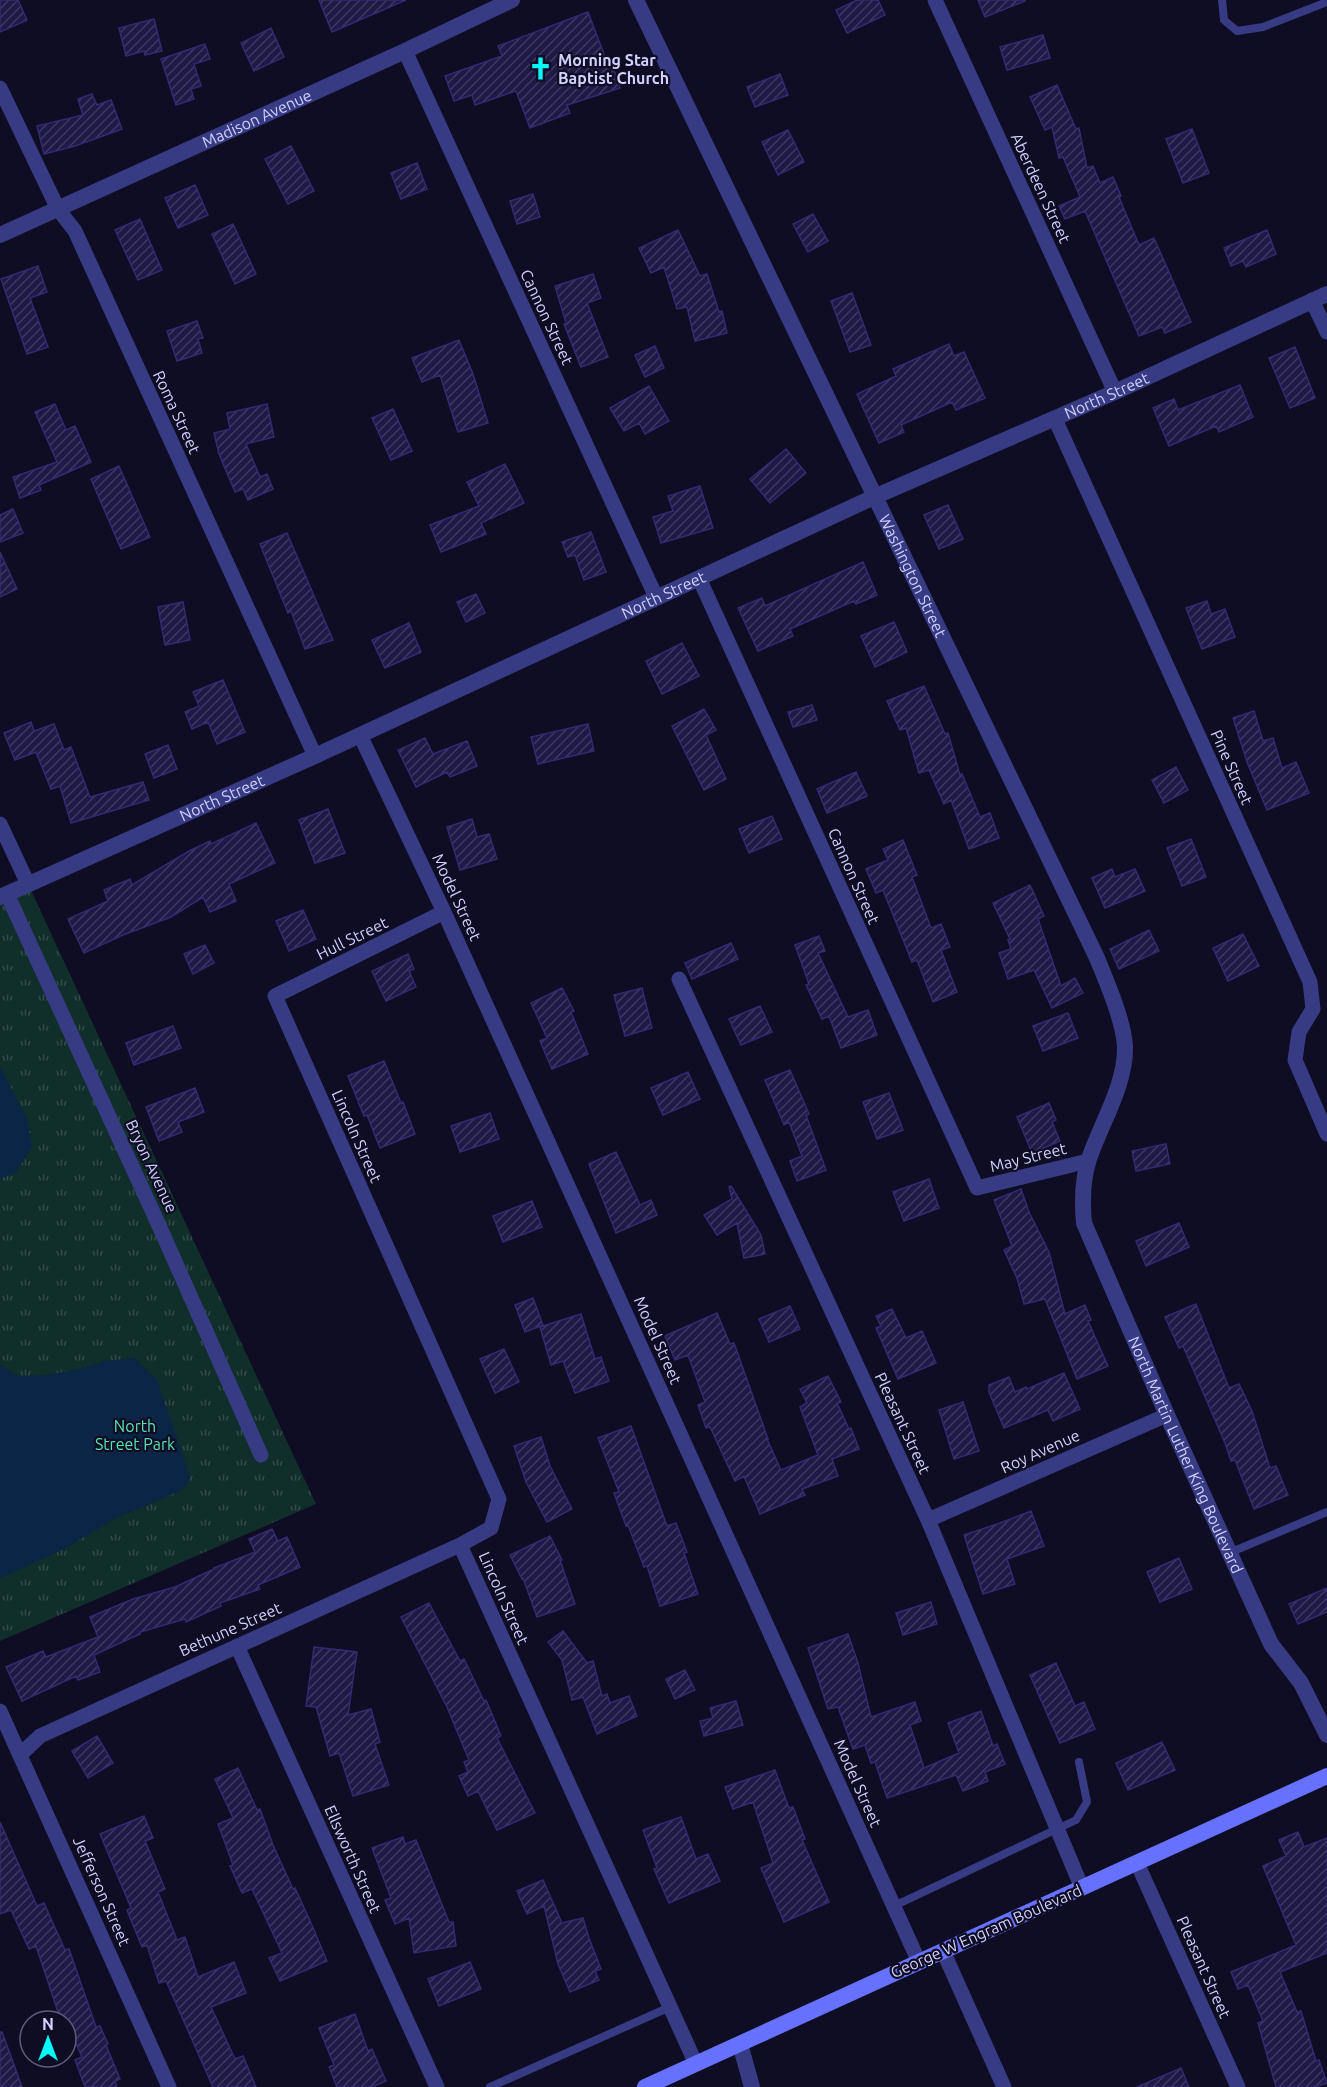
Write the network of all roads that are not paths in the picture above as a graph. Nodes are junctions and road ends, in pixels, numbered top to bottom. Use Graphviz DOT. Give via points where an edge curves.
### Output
graph roads {
  1 [pos="512,0"];
  2 [pos="636,0"];
  3 [pos="935,0"];
  4 [pos="1222,0"];
  5 [pos="1327,2"];
  6 [pos="405,51"];
  7 [pos="0,88"];
  8 [pos="58,209"];
  9 [pos="0,235"];
  10 [pos="1320,297"];
  11 [pos="1327,332"];
  12 [pos="1115,392"];
  13 [pos="1055,419"];
  14 [pos="874,497"];
  15 [pos="699,578"];
  16 [pos="656,597"];
  17 [pos="360,735"];
  18 [pos="315,756"];
  19 [pos="0,824"];
  20 [pos="28,885"];
  21 [pos="3,896"];
  22 [pos="444,912"];
  23 [pos="680,979"];
  24 [pos="275,996"];
  25 [pos="1327,1134"];
  26 [pos="1088,1161"];
  27 [pos="976,1188"];
  28 [pos="1167,1415"];
  29 [pos="261,1455"];
  30 [pos="1327,1512"];
  31 [pos="928,1520"];
  32 [pos="460,1545"];
  33 [pos="1229,1553"];
  34 [pos="237,1646"];
  35 [pos="0,1711"];
  36 [pos="1327,1735"];
  37 [pos="21,1754"];
  38 [pos="1079,1762"];
  39 [pos="1327,1776"];
  40 [pos="1058,1830"];
  41 [pos="1137,1863"];
  42 [pos="1082,1888"];
  43 [pos="894,1906"];
  44 [pos="943,1951"];
  45 [pos="919,1962"];
  46 [pos="670,2007"];
  47 [pos="740,2044"];
  48 [pos="696,2064"];
  49 [pos="169,2087"];
  50 [pos="437,2087"];
  51 [pos="490,2087"];
  52 [pos="645,2087"];
  53 [pos="752,2087"];
  54 [pos="1004,2087"];
  55 [pos="1238,2087"];
  1 -- 6 [label="street, Madison Avenue"];
  2 -- 14 [label="street, Washington Street"];
  3 -- 12 [label="street, Aberdeen Street"];
  4 -- 5 [label="lane" via="1224,20 1237,31 1263,27"];
  6 -- 8 [label="street, Madison Avenue"];
  6 -- 16 [label="street, Cannon Street"];
  7 -- 8 [label="street, Roma Street"];
  8 -- 9 [label="street, Madison Avenue"];
  8 -- 18 [label="street, Roma Street" via="75,231"];
  10 -- 11 [label="street"];
  10 -- 12 [label="street, North Street"];
  12 -- 13 [label="street, North Street"];
  13 -- 14 [label="street, North Street"];
  13 -- 25 [label="street, Pine Street" via="1310,982 1313,1009 1299,1032 1295,1060"];
  14 -- 15 [label="street, North Street"];
  14 -- 26 [label="street, Washington Street" via="1115,1002 1125,1046 1119,1086"];
  15 -- 16 [label="street, North Street"];
  15 -- 27 [label="street, Cannon Street"];
  16 -- 17 [label="street, North Street"];
  17 -- 18 [label="street, North Street"];
  17 -- 22 [label="street, Model Street"];
  18 -- 20 [label="street, North Street"];
  19 -- 20 [label="street"];
  20 -- 21 [label="street, North Street"];
  21 -- 29 [label="street, Bryon Avenue" via="157,1221"];
  22 -- 24 [label="street, Hull Street"];
  22 -- 43 [label="street, Model Street"];
  23 -- 31 [label="street, Pleasant Street"];
  24 -- 32 [label="street, Lincoln Street" via="499,1499 491,1528"];
  26 -- 27 [label="street, May Street"];
  26 -- 28 [label="street, North Martin Luther King Boulevard" via="1082,1194 1084,1223"];
  28 -- 31 [label="street, Roy Avenue"];
  28 -- 33 [label="street, North Martin Luther King Boulevard"];
  30 -- 33 [label="lane"];
  31 -- 40 [label="street, Pleasant Street"];
  32 -- 34 [label="street, Bethune Street"];
  32 -- 46 [label="street, Lincoln Street"];
  33 -- 36 [label="street, North Martin Luther King Boulevard" via="1271,1644 1301,1683"];
  34 -- 37 [label="street, Bethune Street" via="40,1736"];
  34 -- 50 [label="street, Ellsworth Street"];
  35 -- 37 [label="street, Jefferson Street"];
  37 -- 49 [label="street, Jefferson Street"];
  38 -- 40 [label="lane" via="1087,1802 1076,1820"];
  39 -- 41 [label="main road, George W Engram Boulevard"];
  40 -- 42 [label="street, Pleasant Street"];
  40 -- 43 [label="lane"];
  41 -- 42 [label="main road, George W Engram Boulevard"];
  41 -- 55 [label="street, Pleasant Street"];
  42 -- 44 [label="main road, George W Engram Boulevard"];
  43 -- 45 [label="street, Model Street"];
  44 -- 45 [label="main road, George W Engram Boulevard"];
  44 -- 54 [label="street"];
  45 -- 47 [label="main road, George W Engram Boulevard"];
  46 -- 48 [label="street, Lincoln Street"];
  46 -- 51 [label="lane"];
  47 -- 48 [label="main road, George W Engram Boulevard"];
  47 -- 53 [label="street"];
  48 -- 52 [label="main road, George W Engram Boulevard"];
}
